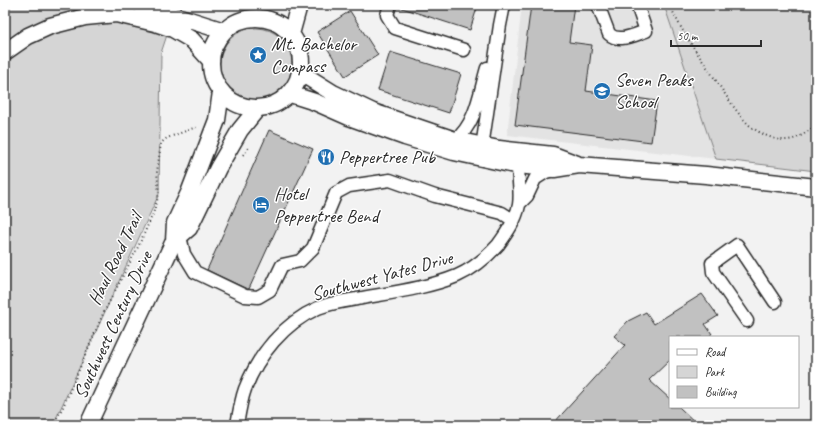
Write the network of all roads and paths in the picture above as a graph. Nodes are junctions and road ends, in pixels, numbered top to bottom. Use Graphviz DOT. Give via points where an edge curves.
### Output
graph roads {
  1 [pos="90,5"];
  2 [pos="142,5"];
  3 [pos="299,5"];
  4 [pos="390,5"];
  5 [pos="504,5"];
  6 [pos="598,5"];
  7 [pos="637,5"];
  8 [pos="670,5"];
  9 [pos="262,11"];
  10 [pos="500,25"];
  11 [pos="224,31"];
  12 [pos="291,34"];
  13 [pos="5,40"];
  14 [pos="464,50"];
  15 [pos="5,52"];
  16 [pos="211,61"];
  17 [pos="301,73"];
  18 [pos="221,92"];
  19 [pos="290,94"];
  20 [pos="257,109"];
  21 [pos="203,124"];
  22 [pos="816,125"];
  23 [pos="455,140"];
  24 [pos="481,152"];
  25 [pos="518,165"];
  26 [pos="579,165"];
  27 [pos="554,169"];
  28 [pos="816,188"];
  29 [pos="519,204"];
  30 [pos="513,220"];
  31 [pos="177,238"];
  32 [pos="775,302"];
  33 [pos="747,321"];
  34 [pos="54,425"];
  35 [pos="88,425"];
  36 [pos="237,425"];
  1 -- 13 [label="main road" via="57,14"];
  2 -- 11 [label="main road"];
  3 -- 12 [label="main road"];
  4 -- 14 [label="street" via="387,15 395,28"];
  5 -- 10 [label="street"];
  6 -- 7 [label="street" via="608,34 612,37 626,38 646,31"];
  8 -- 22 [label="path" via="693,46 733,106 752,128 777,139 786,140 801,136"];
  9 -- 11 [label="main road"];
  9 -- 12 [label="main road" via="270,20 282,25"];
  10 -- 23 [label="street" via="472,120 462,135"];
  10 -- 24 [label="street"];
  11 -- 16 [label="main road" via="212,50"];
  12 -- 17 [label="main road" via="299,46 302,59"];
  15 -- 16 [label="main road" via="28,36 50,26 85,17 116,14 173,29 192,40"];
  16 -- 18 [label="main road" via="211,72"];
  17 -- 19 [label="main road"];
  17 -- 23 [label="main road" via="333,93 373,112"];
  18 -- 20 [label="main road" via="243,107"];
  18 -- 31 [label="main road, Southwest Century Drive" via="217,120 175,223"];
  19 -- 20 [label="main road" via="269,107"];
  19 -- 24 [label="main road" via="405,137"];
  20 -- 31 [label="main road, Southwest Century Drive" via="240,130 218,168 189,228"];
  21 -- 34 [label="path, Haul Road Trail" via="167,138 161,143 156,172 158,194 153,214 103,314"];
  23 -- 24 [label="main road"];
  24 -- 25 [label="main road"];
  24 -- 26 [label="main road" via="498,149 553,155"];
  25 -- 27 [label="main road"];
  25 -- 29 [label="street, Southwest Yates Drive"];
  26 -- 27 [label="main road"];
  26 -- 28 [label="main road" via="706,175"];
  27 -- 29 [label="street, Southwest Yates Drive" via="535,178 527,196"];
  29 -- 30 [label="street, Southwest Yates Drive"];
  30 -- 31 [label="street" via="502,213 435,196 390,180 349,186 336,193 313,248 300,261 282,266 270,290 258,297 245,296 195,272"];
  30 -- 36 [label="street, Southwest Yates Drive" via="507,234 491,253 476,266 458,276 434,284 319,308 289,327 255,365 244,391"];
  31 -- 35 [label="main road, Southwest Century Drive"];
  32 -- 33 [label="street" via="737,245 712,263 713,272"];
}
